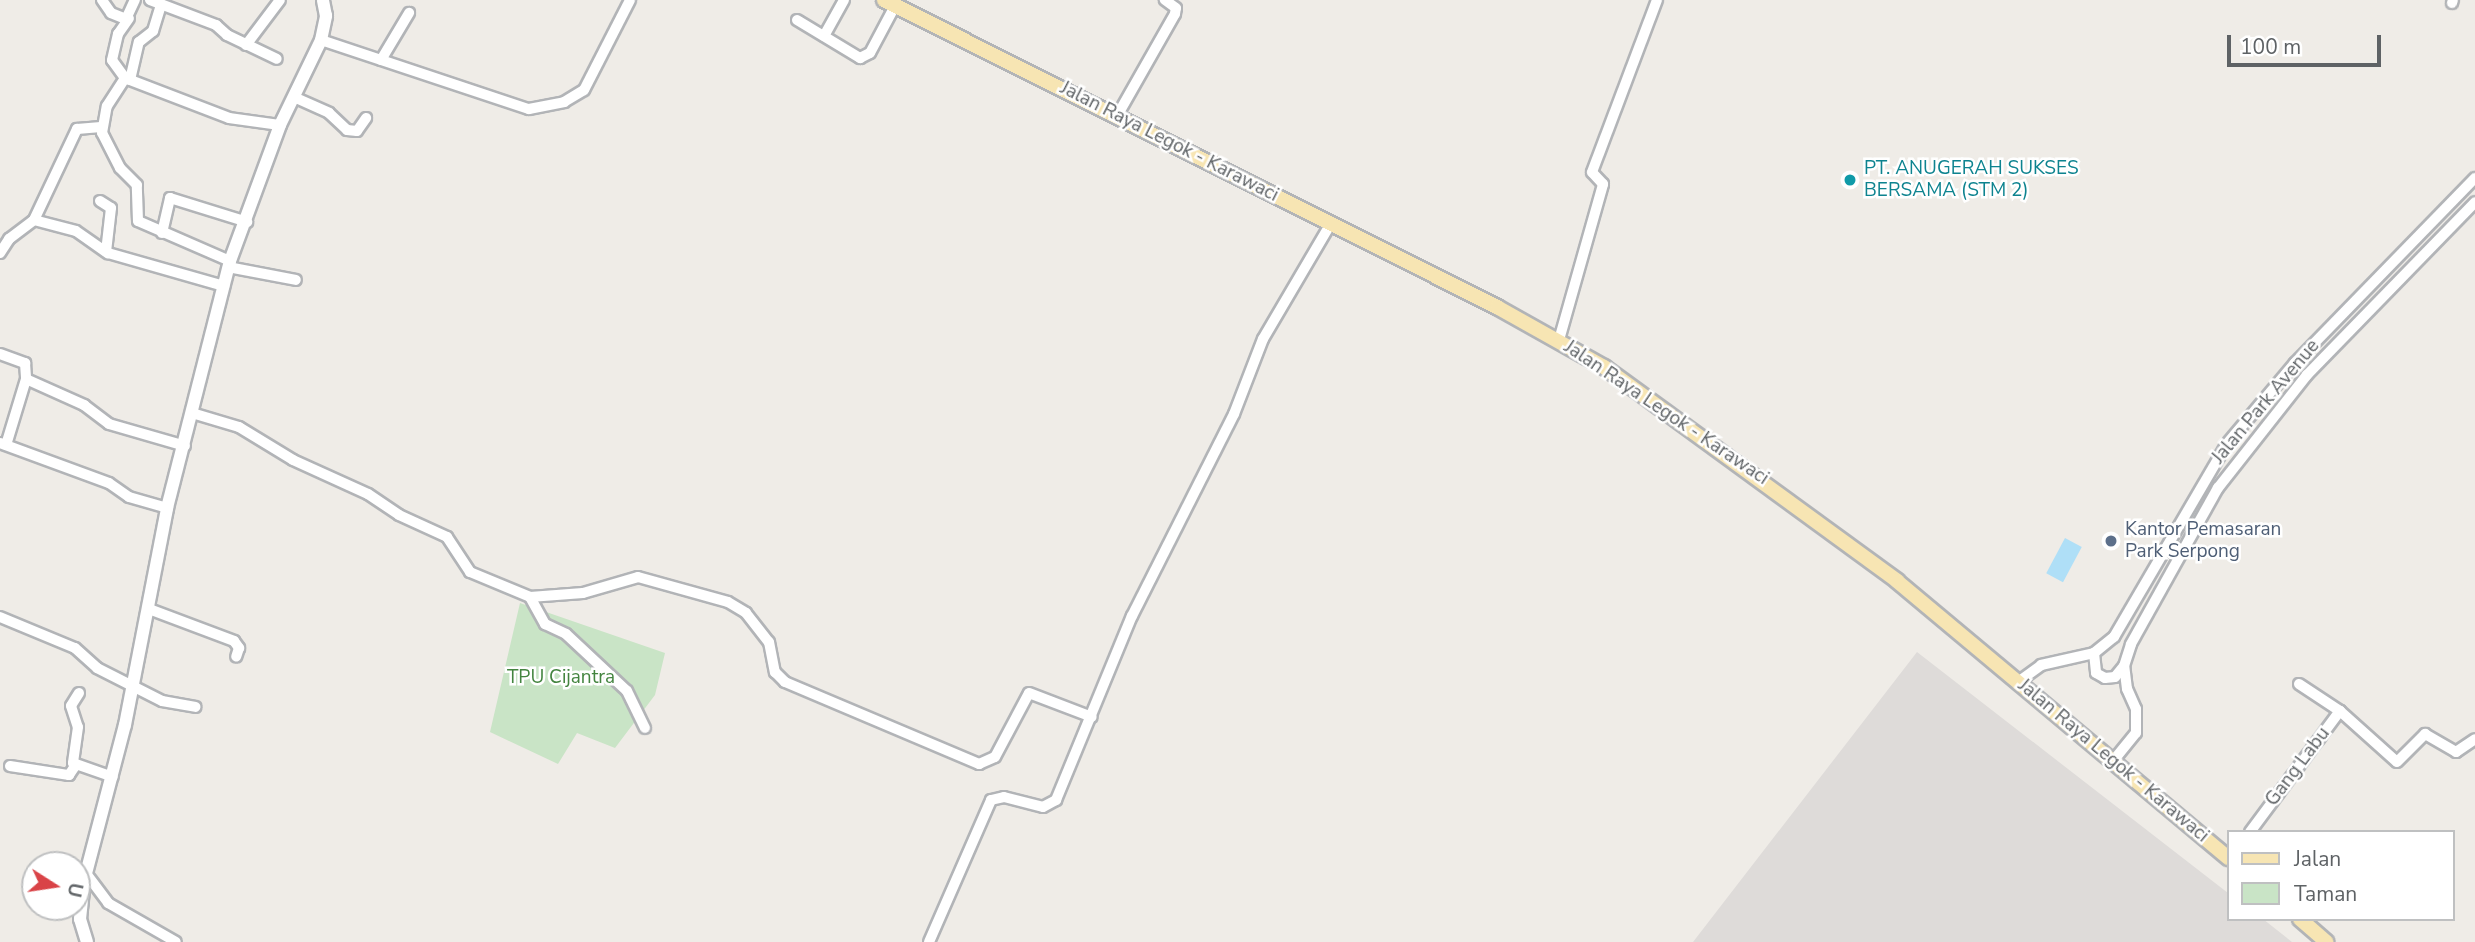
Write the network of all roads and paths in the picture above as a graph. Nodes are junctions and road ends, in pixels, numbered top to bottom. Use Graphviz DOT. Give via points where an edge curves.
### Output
graph roads {
  1 [pos="102,0"];
  2 [pos="135,0"];
  3 [pos="150,0"];
  4 [pos="280,0"];
  5 [pos="323,0"];
  6 [pos="630,0"];
  7 [pos="844,0"];
  8 [pos="1165,0"];
  9 [pos="1657,0"];
  10 [pos="889,3"];
  11 [pos="161,4"];
  12 [pos="409,13"];
  13 [pos="129,18"];
  14 [pos="797,20"];
  15 [pos="824,36"];
  16 [pos="321,40"];
  17 [pos="247,45"];
  18 [pos="277,60"];
  19 [pos="381,60"];
  20 [pos="128,79"];
  21 [pos="296,98"];
  22 [pos="1117,116"];
  23 [pos="366,118"];
  24 [pos="279,125"];
  25 [pos="101,127"];
  26 [pos="2475,178"];
  27 [pos="100,201"];
  28 [pos="2475,202"];
  29 [pos="34,220"];
  30 [pos="247,222"];
  31 [pos="1331,223"];
  32 [pos="162,233"];
  33 [pos="106,251"];
  34 [pos="0,253"];
  35 [pos="229,264"];
  36 [pos="296,280"];
  37 [pos="224,286"];
  38 [pos="1559,340"];
  39 [pos="0,354"];
  40 [pos="26,379"];
  41 [pos="192,413"];
  42 [pos="3,444"];
  43 [pos="2226,445"];
  44 [pos="185,446"];
  45 [pos="2241,453"];
  46 [pos="2216,459"];
  47 [pos="2230,469"];
  48 [pos="167,508"];
  49 [pos="2137,596"];
  50 [pos="530,597"];
  51 [pos="2153,604"];
  52 [pos="149,609"];
  53 [pos="0,617"];
  54 [pos="2094,653"];
  55 [pos="236,657"];
  56 [pos="2124,666"];
  57 [pos="2018,682"];
  58 [pos="2299,684"];
  59 [pos="132,685"];
  60 [pos="79,693"];
  61 [pos="195,707"];
  62 [pos="2340,711"];
  63 [pos="1092,717"];
  64 [pos="645,728"];
  65 [pos="2475,739"];
  66 [pos="2113,761"];
  67 [pos="10,766"];
  68 [pos="75,766"];
  69 [pos="113,777"];
  70 [pos="2251,830"];
  71 [pos="91,852"];
  72 [pos="2226,856"];
  73 [pos="91,880"];
  74 [pos="82,921"];
  75 [pos="2302,921"];
  76 [pos="87,942"];
  77 [pos="176,942"];
  78 [pos="929,942"];
  79 [pos="2326,942"];
  1 -- 13 [label="street" via="111,13"];
  2 -- 13 [label="street"];
  3 -- 11 [label="street"];
  4 -- 17 [label="street"];
  5 -- 16 [label="street" via="326,16"];
  6 -- 19 [label="street" via="584,90 564,102 529,109 499,103"];
  7 -- 15 [label="street"];
  8 -- 22 [label="street" via="1176,8 1175,13"];
  9 -- 38 [label="street" via="1592,172 1603,184"];
  10 -- 15 [label="street" via="866,57 856,57"];
  10 -- 22 [label="main road, Jalan Raya Legok - Karawaci"];
  11 -- 17 [label="street" via="216,25"];
  11 -- 20 [label="street" via="153,31 139,42"];
  12 -- 19 [label="street"];
  13 -- 20 [label="street" via="118,34 112,60"];
  14 -- 15 [label="street"];
  16 -- 19 [label="street"];
  16 -- 21 [label="street"];
  17 -- 18 [label="street"];
  20 -- 24 [label="street" via="252,125"];
  20 -- 25 [label="street" via="114,91"];
  21 -- 23 [label="street" via="329,114 346,130 357,131"];
  21 -- 24 [label="street"];
  22 -- 31 [label="main road, Jalan Raya Legok - Karawaci"];
  24 -- 30 [label="street"];
  25 -- 29 [label="street" via="77,129"];
  25 -- 32 [label="street" via="120,168 137,185 138,221"];
  26 -- 43 [label="street, Jalan Park Avenue" via="2295,363"];
  27 -- 33 [label="street" via="111,208"];
  28 -- 45 [label="street, Jalan Park Avenue" via="2307,375"];
  29 -- 33 [label="street" via="76,231"];
  29 -- 34 [label="street" via="9,239"];
  30 -- 32 [label="street" via="170,198"];
  30 -- 35 [label="street"];
  31 -- 38 [label="main road, Jalan Raya Legok - Karawaci"];
  31 -- 63 [label="street" via="1263,339 1234,414 1137,605"];
  32 -- 35 [label="street"];
  33 -- 37 [label="street"];
  35 -- 36 [label="street"];
  35 -- 37 [label="street"];
  37 -- 41 [label="street"];
  38 -- 57 [label="main road, Jalan Raya Legok - Karawaci" via="1760,477"];
  39 -- 40 [label="street" via="25,363"];
  40 -- 42 [label="street"];
  40 -- 44 [label="street" via="84,405 109,424"];
  41 -- 44 [label="street"];
  41 -- 50 [label="street" via="239,426 293,460 447,537 470,572"];
  42 -- 48 [label="street" via="109,482 129,497"];
  43 -- 45 [label="street"];
  43 -- 46 [label="street, Jalan Park Avenue"];
  44 -- 48 [label="street"];
  45 -- 47 [label="street, Jalan Park Avenue"];
  46 -- 47 [label="street"];
  46 -- 49 [label="street, Jalan Park Avenue"];
  47 -- 51 [label="street, Jalan Park Avenue"];
  48 -- 52 [label="street"];
  49 -- 51 [label="street"];
  49 -- 54 [label="street, Jalan Park Avenue" via="2114,637"];
  50 -- 63 [label="street" via="571,595 638,577 728,603 746,613 769,642 775,672 785,682 979,764 995,757 1020,702 1029,693"];
  50 -- 64 [label="street" via="545,624 566,634 627,691"];
  51 -- 56 [label="street, Jalan Park Avenue"];
  52 -- 55 [label="street" via="234,640 239,648"];
  52 -- 59 [label="street"];
  53 -- 59 [label="street" via="75,648 97,668"];
  54 -- 56 [label="street" via="2096,673 2105,678 2115,677"];
  54 -- 57 [label="street" via="2056,658"];
  56 -- 66 [label="street" via="2136,709 2136,733"];
  57 -- 66 [label="main road, Jalan Raya Legok - Karawaci"];
  58 -- 62 [label="street"];
  59 -- 61 [label="street" via="179,707"];
  59 -- 69 [label="street"];
  60 -- 68 [label="street" via="71,706 78,727"];
  62 -- 65 [label="street, Gang Labu" via="2397,762 2424,734 2455,752"];
  62 -- 70 [label="street, Gang Labu"];
  63 -- 78 [label="street" via="1052,804 1030,806 1004,797 991,800"];
  66 -- 72 [label="main road, Jalan Raya Legok - Karawaci"];
  67 -- 68 [label="street" via="69,775"];
  68 -- 69 [label="street"];
  69 -- 71 [label="street"];
  73 -- 77 [label="street" via="107,903"];
  74 -- 76 [label="street"];
  75 -- 79 [label="main road"];
}
